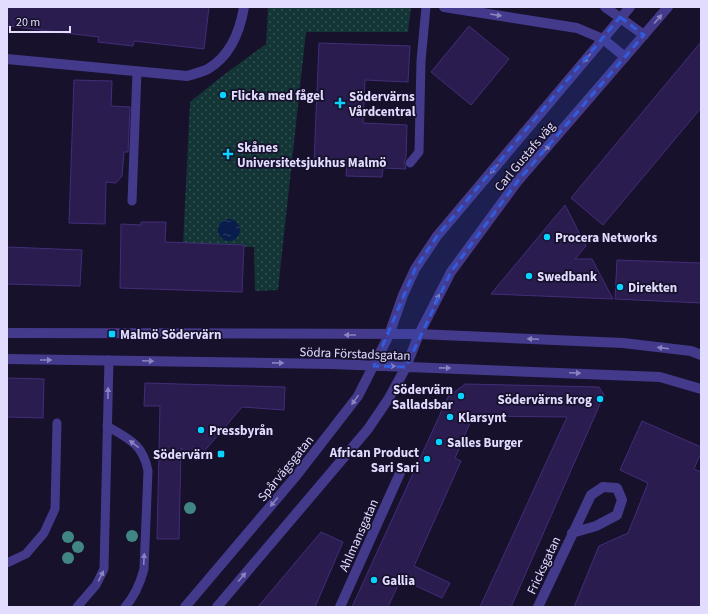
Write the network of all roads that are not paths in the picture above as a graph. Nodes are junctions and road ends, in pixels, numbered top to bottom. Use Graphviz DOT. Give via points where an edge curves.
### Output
graph roads {
  1 [pos="244,7"];
  2 [pos="426,7"];
  3 [pos="444,7"];
  4 [pos="605,7"];
  5 [pos="630,7"];
  6 [pos="668,7"];
  7 [pos="620,17"];
  8 [pos="644,35"];
  9 [pos="603,39"];
  10 [pos="625,57"];
  11 [pos="7,59"];
  12 [pos="137,72"];
  13 [pos="410,163"];
  14 [pos="132,201"];
  15 [pos="7,333"];
  16 [pos="419,334"];
  17 [pos="389,335"];
  18 [pos="701,355"];
  19 [pos="7,359"];
  20 [pos="109,360"];
  21 [pos="374,366"];
  22 [pos="406,367"];
  23 [pos="701,389"];
  24 [pos="57,424"];
  25 [pos="107,426"];
  26 [pos="400,473"];
  27 [pos="572,533"];
  28 [pos="7,563"];
  29 [pos="78,607"];
  30 [pos="125,607"];
  31 [pos="185,607"];
  32 [pos="217,607"];
  33 [pos="340,607"];
  34 [pos="538,607"];
  1 -- 12 [label="street" via="235,39 222,59 207,69 187,76"];
  2 -- 13 [label="lane" via="421,61 419,152"];
  3 -- 9 [label="street, one-way" via="577,28"];
  4 -- 7 [label="street"];
  5 -- 7 [label="street, Carl Gustafs väg"];
  8 -- 6 [label="street, Carl Gustafs väg, one-way"];
  7 -- 8 [label="street"];
  7 -- 9 [label="street, Carl Gustafs väg"];
  8 -- 10 [label="street, Carl Gustafs väg"];
  9 -- 10 [label="street"];
  9 -- 17 [label="street, Carl Gustafs väg, one-way" via="437,236 412,276"];
  16 -- 10 [label="street, Carl Gustafs väg, one-way" via="451,272 517,182"];
  11 -- 12 [label="street"];
  12 -- 14 [label="lane"];
  17 -- 15 [label="street, Södra Förstadsgatan, one-way"];
  16 -- 17 [label="street, Södra Förstadsgatan"];
  18 -- 16 [label="street, Södra Förstadsgatan, one-way" via="691,351 623,343"];
  16 -- 22 [label="street"];
  17 -- 21 [label="street, Spårvägsgatan"];
  19 -- 20 [label="street, Södra Förstadsgatan, one-way"];
  20 -- 21 [label="street, Södra Förstadsgatan, one-way"];
  25 -- 20 [label="lane, one-way"];
  21 -- 22 [label="street, Södra Förstadsgatan, one-way"];
  21 -- 31 [label="street, Spårvägsgatan, one-way" via="358,396 339,422"];
  22 -- 23 [label="street, Södra Förstadsgatan, one-way" via="660,377"];
  32 -- 22 [label="street, one-way" via="368,429"];
  24 -- 28 [label="lane" via="55,509 44,533 26,554"];
  29 -- 25 [label="lane, one-way" via="96,585 104,568"];
  30 -- 25 [label="lane, one-way" via="135,594 144,569 148,471 146,457 140,448"];
  26 -- 33 [label="street, Ahlmansgatan"];
  27 -- 27 [label="street, Fricksgatan" via="591,495 603,487 617,488 622,500 617,515 596,526"];
  27 -- 34 [label="street, Fricksgatan"];
}
